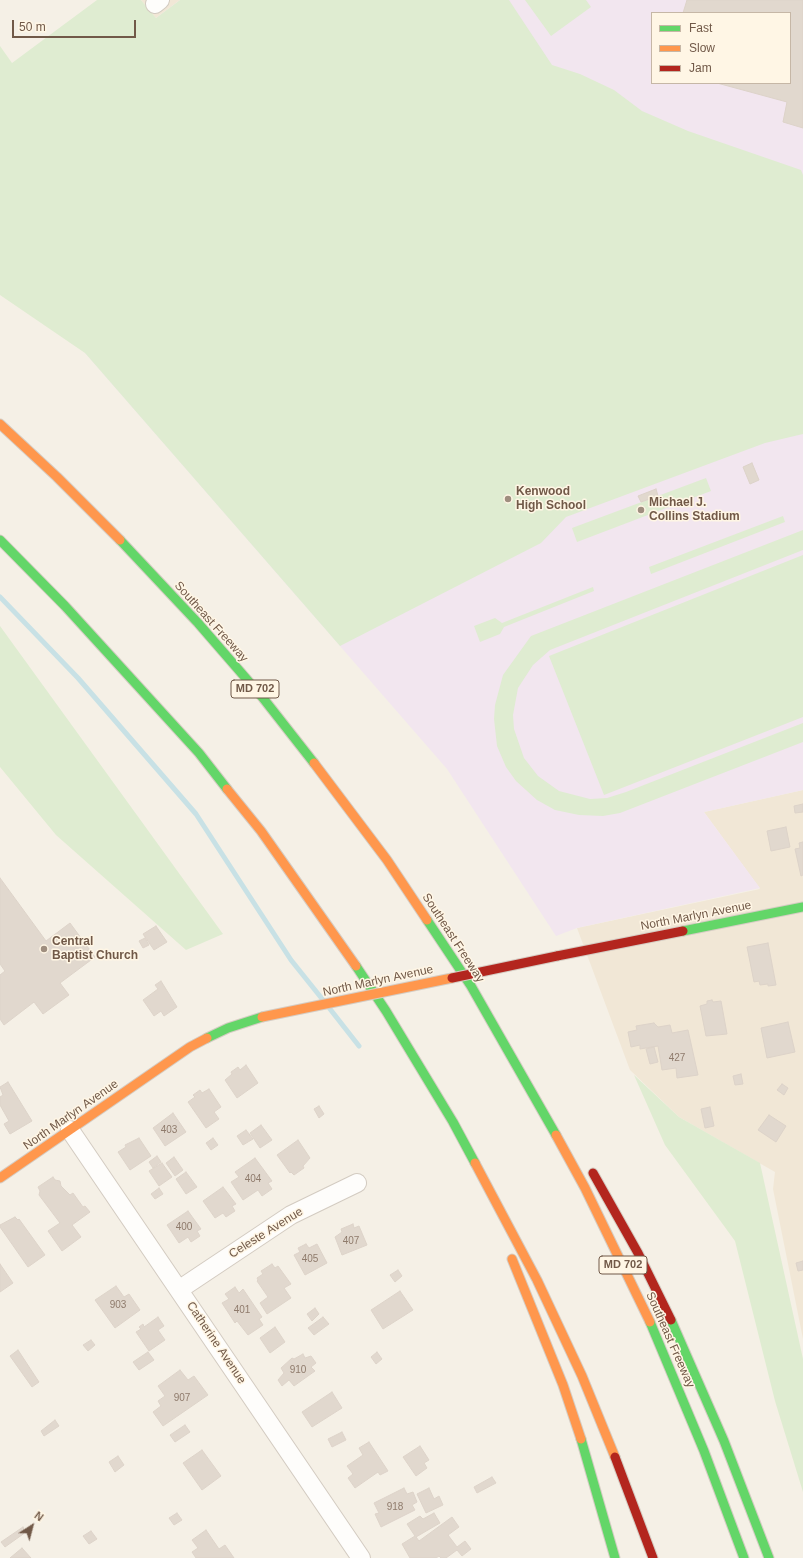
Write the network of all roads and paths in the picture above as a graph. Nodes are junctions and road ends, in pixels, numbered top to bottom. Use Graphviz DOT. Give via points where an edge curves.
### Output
graph roads {
  1 [pos="0,424"];
  2 [pos="0,540"];
  3 [pos="803,907"];
  4 [pos="471,986"];
  5 [pos="386,1010"];
  6 [pos="552,1109"];
  7 [pos="70,1130"];
  8 [pos="589,1168"];
  9 [pos="0,1178"];
  10 [pos="357,1183"];
  11 [pos="497,1224"];
  12 [pos="509,1254"];
  13 [pos="180,1289"];
  14 [pos="361,1558"];
  15 [pos="615,1558"];
  16 [pos="653,1558"];
  17 [pos="744,1558"];
  18 [pos="769,1558"];
  1 -- 4 [label="main road, Southeast Freeway / MD 702" via="125,545 263,698 387,860"];
  2 -- 5 [label="main road" via="65,606 199,753 307,894"];
  3 -- 7 [label="main road, North Marlyn Avenue, bridge" via="262,1017 228,1028 190,1047"];
  4 -- 6 [label="main road"];
  4 -- 17 [label="main road, Southeast Freeway / MD 702" via="585,1188 622,1263 704,1450"];
  5 -- 11 [label="main road" via="449,1124"];
  5 -- 16 [label="main road" via="453,1122 537,1280 582,1376 628,1488"];
  7 -- 9 [label="main road, North Marlyn Avenue"];
  7 -- 13 [label="street, Catherine Avenue"];
  8 -- 18 [label="main road" via="638,1253 675,1328 724,1441"];
  10 -- 13 [label="street, Celeste Avenue" via="291,1215"];
  12 -- 15 [label="main road" via="563,1386 587,1458"];
  13 -- 14 [label="street, Catherine Avenue"];
}
